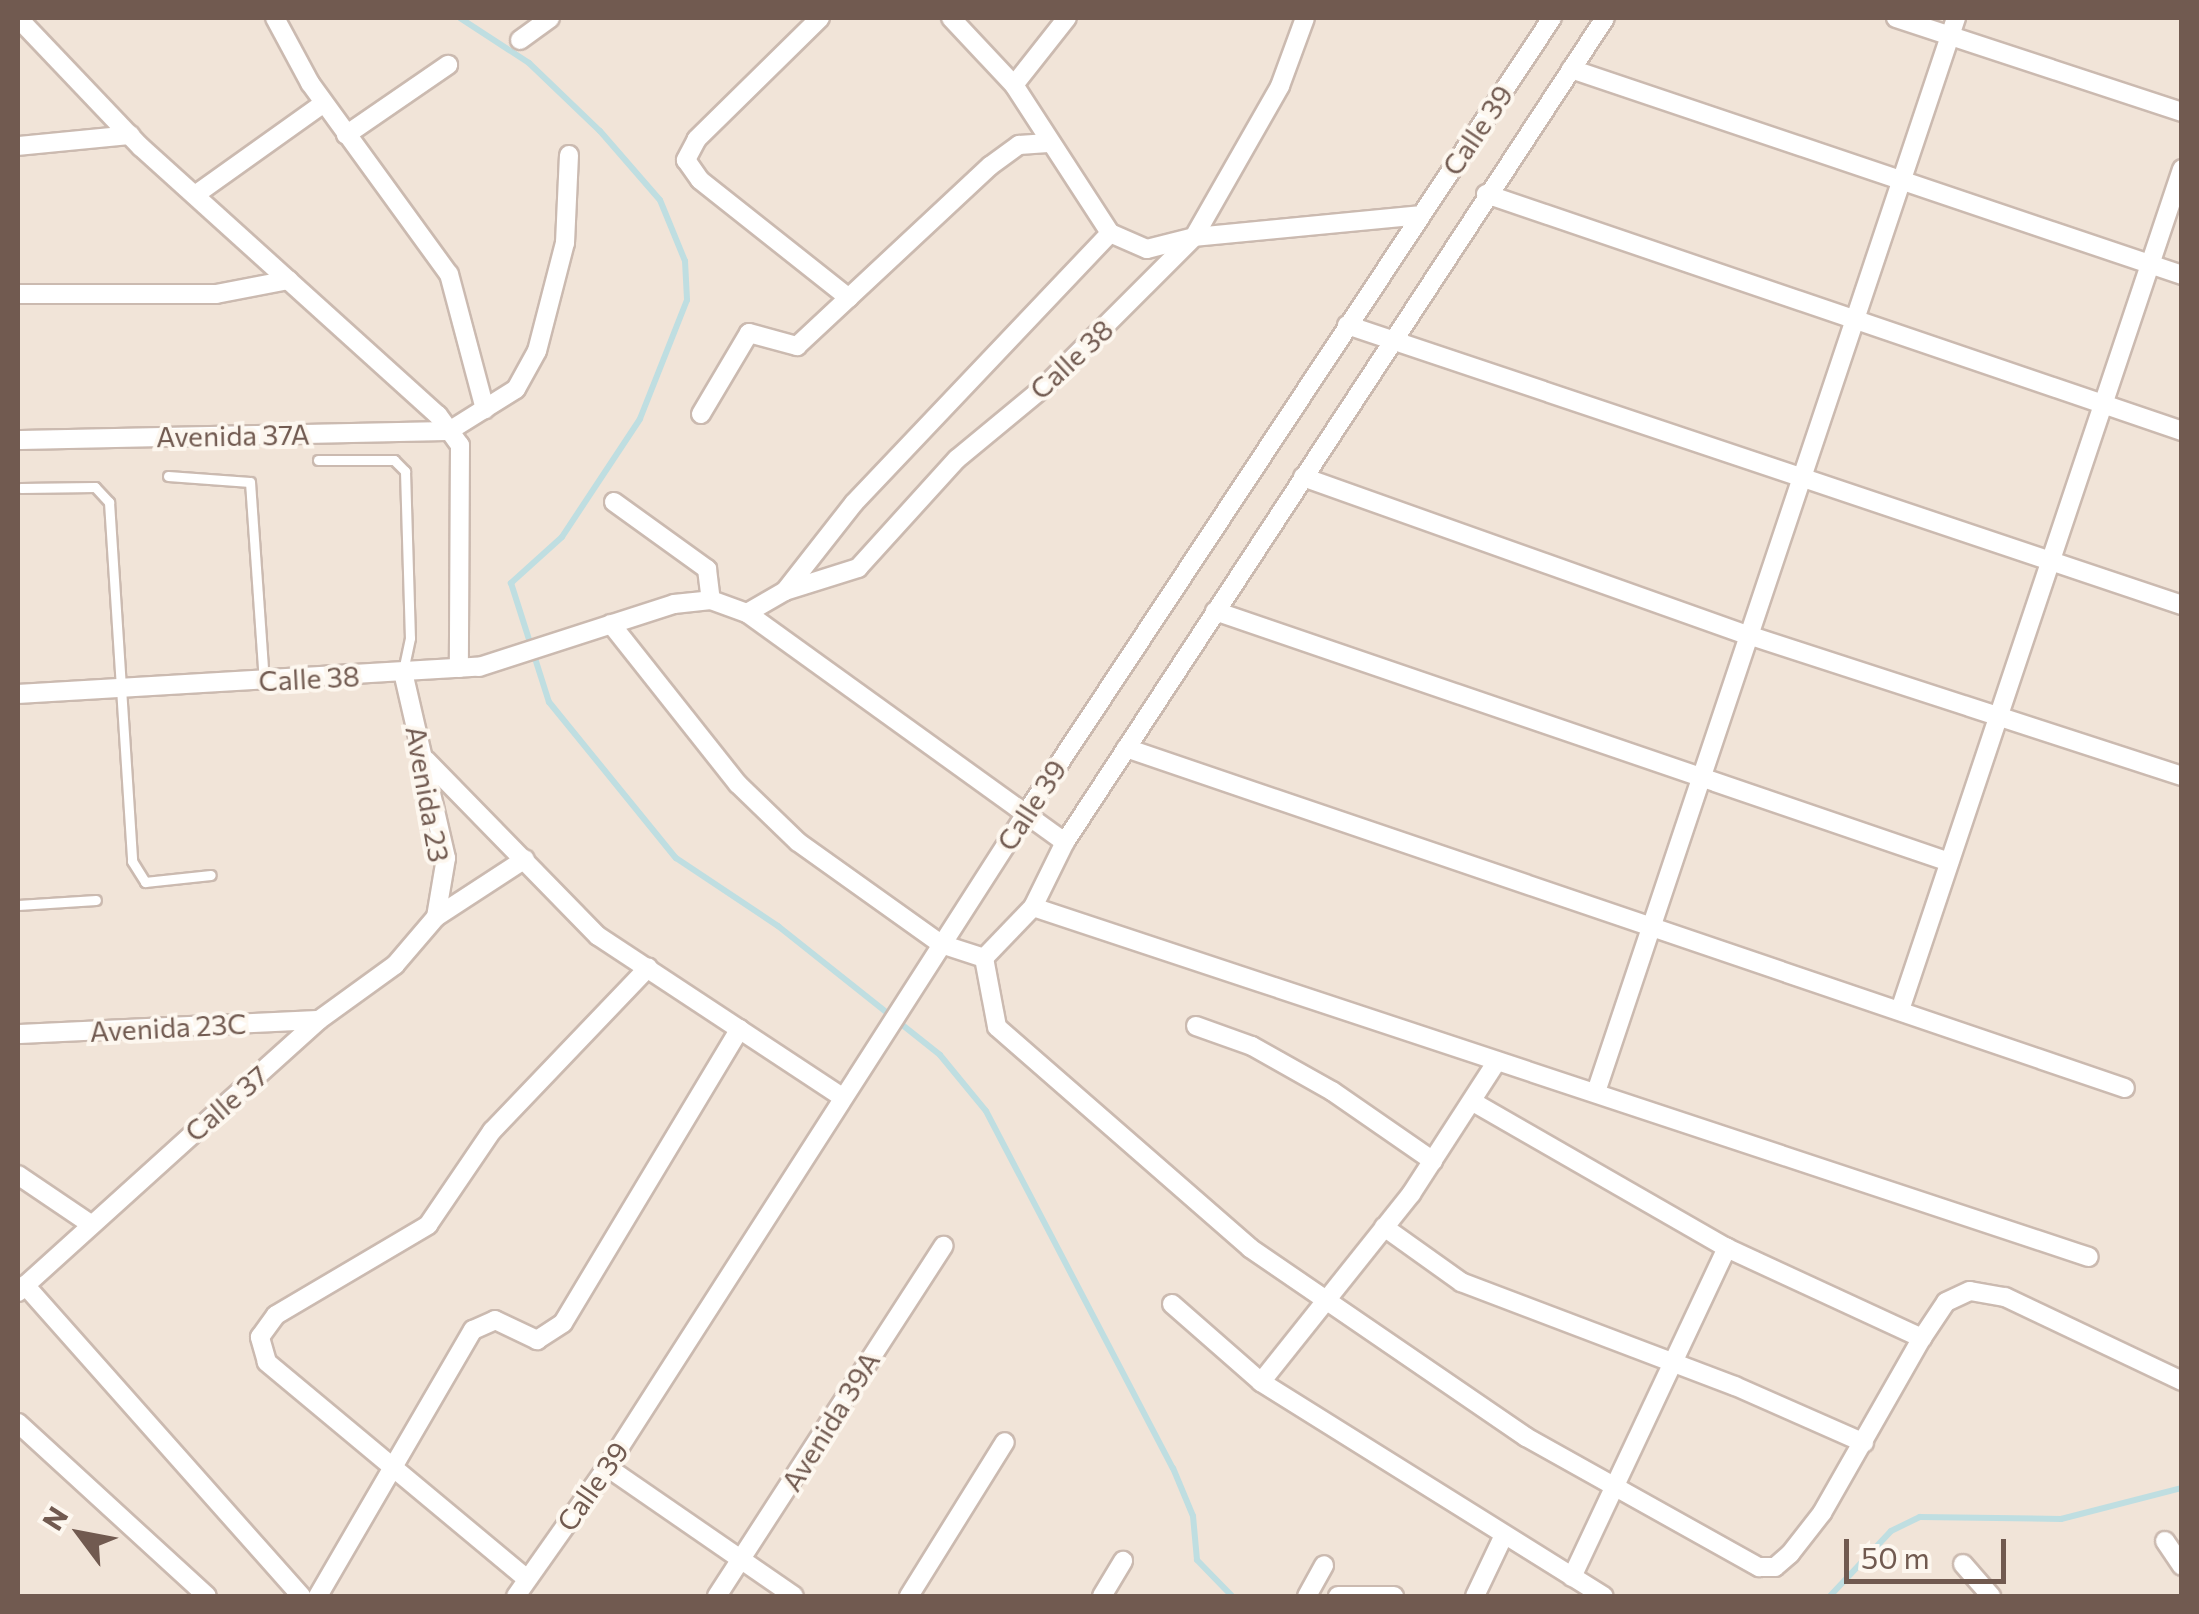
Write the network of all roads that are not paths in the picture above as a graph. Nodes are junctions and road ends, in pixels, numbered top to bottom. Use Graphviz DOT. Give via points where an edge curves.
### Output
graph roads {
  1 [pos="18,18"];
  2 [pos="275,18"];
  3 [pos="550,18"];
  4 [pos="820,18"];
  5 [pos="951,18"];
  6 [pos="1066,18"];
  7 [pos="1305,18"];
  8 [pos="1552,18"];
  9 [pos="1605,18"];
  10 [pos="1896,18"];
  11 [pos="1956,18"];
  12 [pos="1950,36"];
  13 [pos="520,40"];
  14 [pos="448,65"];
  15 [pos="1571,69"];
  16 [pos="1014,86"];
  17 [pos="324,104"];
  18 [pos="2182,112"];
  19 [pos="130,135"];
  20 [pos="346,135"];
  21 [pos="1048,143"];
  22 [pos="18,146"];
  23 [pos="569,156"];
  24 [pos="2182,169"];
  25 [pos="1902,181"];
  26 [pos="1486,194"];
  27 [pos="195,195"];
  28 [pos="1420,215"];
  29 [pos="1110,232"];
  30 [pos="1194,237"];
  31 [pos="2150,264"];
  32 [pos="2182,275"];
  33 [pos="288,280"];
  34 [pos="18,294"];
  35 [pos="849,298"];
  36 [pos="1855,321"];
  37 [pos="1348,326"];
  38 [pos="1392,340"];
  39 [pos="2102,405"];
  40 [pos="485,408"];
  41 [pos="700,414"];
  42 [pos="449,431"];
  43 [pos="2182,431"];
  44 [pos="18,440"];
  45 [pos="318,460"];
  46 [pos="168,476"];
  47 [pos="1303,477"];
  48 [pos="1800,477"];
  49 [pos="22,488"];
  50 [pos="614,502"];
  51 [pos="2054,562"];
  52 [pos="785,591"];
  53 [pos="711,600"];
  54 [pos="2182,605"];
  55 [pos="1216,611"];
  56 [pos="748,613"];
  57 [pos="611,624"];
  58 [pos="1745,634"];
  59 [pos="459,668"];
  60 [pos="403,672"];
  61 [pos="264,680"];
  62 [pos="120,688"];
  63 [pos="18,694"];
  64 [pos="1997,720"];
  65 [pos="1126,748"];
  66 [pos="426,760"];
  67 [pos="1704,776"];
  68 [pos="2182,776"];
  69 [pos="1026,812"];
  70 [pos="1065,842"];
  71 [pos="525,859"];
  72 [pos="1950,862"];
  73 [pos="211,875"];
  74 [pos="96,900"];
  75 [pos="18,905"];
  76 [pos="1033,908"];
  77 [pos="436,917"];
  78 [pos="1652,927"];
  79 [pos="941,944"];
  80 [pos="984,958"];
  81 [pos="648,968"];
  82 [pos="1900,1010"];
  83 [pos="319,1020"];
  84 [pos="1196,1026"];
  85 [pos="740,1029"];
  86 [pos="18,1034"];
  87 [pos="1497,1061"];
  88 [pos="2126,1088"];
  89 [pos="1596,1092"];
  90 [pos="842,1097"];
  91 [pos="1473,1102"];
  92 [pos="1433,1160"];
  93 [pos="18,1175"];
  94 [pos="89,1223"];
  95 [pos="1384,1228"];
  96 [pos="943,1246"];
  97 [pos="1728,1248"];
  98 [pos="2089,1257"];
  99 [pos="21,1289"];
  100 [pos="1172,1304"];
  101 [pos="1326,1304"];
  102 [pos="1922,1338"];
  103 [pos="1672,1364"];
  104 [pos="2182,1380"];
  105 [pos="1261,1382"];
  106 [pos="18,1423"];
  107 [pos="1004,1442"];
  108 [pos="1864,1443"];
  109 [pos="606,1468"];
  110 [pos="392,1472"];
  111 [pos="1616,1484"];
  112 [pos="1504,1536"];
  113 [pos="2165,1542"];
  114 [pos="1123,1561"];
  115 [pos="742,1562"];
  116 [pos="1963,1564"];
  117 [pos="1324,1565"];
  118 [pos="2182,1566"];
  119 [pos="1572,1578"];
  120 [pos="527,1579"];
  121 [pos="207,1596"];
  122 [pos="301,1596"];
  123 [pos="318,1596"];
  124 [pos="516,1596"];
  125 [pos="717,1596"];
  126 [pos="794,1596"];
  127 [pos="909,1596"];
  128 [pos="1102,1596"];
  129 [pos="1307,1596"];
  130 [pos="1338,1596"];
  131 [pos="1394,1596"];
  132 [pos="1475,1596"];
  133 [pos="1604,1596"];
  134 [pos="1991,1596"];
  1 -- 19 [label="street"];
  2 -- 17 [label="street"];
  3 -- 13 [label="street"];
  4 -- 35 [label="street" via="697,139 686,160 700,180"];
  5 -- 16 [label="street"];
  6 -- 16 [label="street"];
  7 -- 30 [label="street, Calle 38" via="1280,86"];
  8 -- 28 [label="street, Calle 39"];
  9 -- 15 [label="street"];
  10 -- 12 [label="street"];
  11 -- 12 [label="street"];
  12 -- 18 [label="street"];
  12 -- 25 [label="street"];
  14 -- 20 [label="street"];
  15 -- 25 [label="street"];
  15 -- 26 [label="street"];
  16 -- 21 [label="street"];
  17 -- 20 [label="street"];
  17 -- 27 [label="street"];
  19 -- 22 [label="street"];
  19 -- 27 [label="street"];
  20 -- 40 [label="street" via="449,274"];
  21 -- 29 [label="street"];
  21 -- 35 [label="street" via="1019,145 990,166"];
  23 -- 40 [label="street" via="565,242 537,351 516,389"];
  24 -- 31 [label="street"];
  25 -- 31 [label="street"];
  25 -- 36 [label="street"];
  26 -- 36 [label="street"];
  26 -- 38 [label="street"];
  27 -- 33 [label="street"];
  28 -- 30 [label="street"];
  28 -- 37 [label="street, Calle 39"];
  29 -- 30 [label="street" via="1147,249"];
  29 -- 52 [label="street" via="854,503"];
  30 -- 52 [label="street, Calle 38" via="1044,387 957,459 858,568"];
  31 -- 32 [label="street"];
  31 -- 39 [label="street"];
  33 -- 34 [label="street" via="216,294"];
  33 -- 42 [label="street"];
  35 -- 41 [label="street" via="797,346 749,333"];
  36 -- 39 [label="street"];
  36 -- 48 [label="street"];
  37 -- 38 [label="street"];
  37 -- 69 [label="street, Calle 39"];
  38 -- 47 [label="street"];
  38 -- 48 [label="street"];
  39 -- 43 [label="street"];
  39 -- 51 [label="street"];
  40 -- 42 [label="street"];
  42 -- 44 [label="street, Avenida 37A"];
  42 -- 59 [label="street" via="460,445"];
  45 -- 60 [label="lane" via="394,460 405,471 410,638"];
  46 -- 61 [label="lane" via="242,477 254,492"];
  47 -- 55 [label="street"];
  47 -- 58 [label="street"];
  48 -- 51 [label="street"];
  48 -- 58 [label="street"];
  49 -- 62 [label="lane" via="95,487 110,502"];
  50 -- 53 [label="street" via="707,569"];
  51 -- 54 [label="street"];
  51 -- 64 [label="street"];
  52 -- 56 [label="street, Calle 38"];
  53 -- 56 [label="street"];
  53 -- 57 [label="street, Calle 38"];
  55 -- 65 [label="street"];
  55 -- 67 [label="street"];
  56 -- 69 [label="street"];
  57 -- 59 [label="street, Calle 38"];
  57 -- 79 [label="street" via="738,784 798,842"];
  58 -- 64 [label="street"];
  58 -- 67 [label="street"];
  59 -- 60 [label="street, Calle 38"];
  60 -- 61 [label="street, Calle 38"];
  60 -- 66 [label="street, Avenida 23"];
  61 -- 62 [label="street, Calle 38"];
  62 -- 63 [label="street, Calle 38"];
  62 -- 73 [label="lane" via="137,874 145,882"];
  64 -- 68 [label="street"];
  64 -- 72 [label="street"];
  65 -- 70 [label="street"];
  65 -- 78 [label="street"];
  66 -- 71 [label="street"];
  66 -- 77 [label="street, Avenida 23" via="446,858"];
  67 -- 72 [label="street"];
  67 -- 78 [label="street"];
  69 -- 70 [label="street"];
  69 -- 79 [label="street, Calle 39"];
  70 -- 76 [label="street"];
  71 -- 77 [label="street"];
  71 -- 81 [label="street" via="598,936"];
  72 -- 82 [label="street"];
  74 -- 75 [label="lane"];
  76 -- 80 [label="street"];
  76 -- 87 [label="street"];
  77 -- 83 [label="street, Calle 37" via="395,965"];
  78 -- 82 [label="street"];
  78 -- 89 [label="street"];
  79 -- 80 [label="street"];
  79 -- 90 [label="street, Calle 39"];
  80 -- 101 [label="street" via="997,1026 1250,1248"];
  81 -- 85 [label="street"];
  81 -- 110 [label="street" via="492,1130 428,1224 264,1328 260,1350 267,1362"];
  82 -- 88 [label="street"];
  83 -- 86 [label="street, Avenida 23C"];
  83 -- 94 [label="street, Calle 37"];
  84 -- 92 [label="street" via="1252,1046 1332,1091"];
  85 -- 90 [label="street"];
  85 -- 110 [label="street" via="562,1323 536,1340 495,1320 473,1330"];
  87 -- 89 [label="street"];
  87 -- 91 [label="street"];
  89 -- 98 [label="street"];
  90 -- 109 [label="street, Calle 39"];
  91 -- 92 [label="street"];
  91 -- 97 [label="street"];
  92 -- 95 [label="street"];
  93 -- 94 [label="street"];
  94 -- 99 [label="street, Calle 37"];
  95 -- 101 [label="street"];
  95 -- 103 [label="street" via="1461,1282"];
  96 -- 115 [label="street, Avenida 39A"];
  97 -- 102 [label="street"];
  97 -- 103 [label="street"];
  99 -- 122 [label="street"];
  100 -- 105 [label="street"];
  101 -- 105 [label="street"];
  101 -- 111 [label="street" via="1526,1437"];
  102 -- 104 [label="street" via="1946,1302 1970,1290 2005,1297"];
  102 -- 108 [label="street"];
  103 -- 108 [label="street"];
  103 -- 111 [label="street"];
  105 -- 112 [label="street"];
  106 -- 121 [label="street"];
  107 -- 127 [label="street"];
  108 -- 111 [label="street" via="1822,1513 1775,1567 1743,1561"];
  109 -- 115 [label="street"];
  109 -- 120 [label="street, Calle 39"];
  110 -- 120 [label="street"];
  110 -- 123 [label="street"];
  111 -- 119 [label="street"];
  112 -- 119 [label="street"];
  112 -- 132 [label="street"];
  113 -- 118 [label="street"];
  114 -- 128 [label="street"];
  115 -- 125 [label="street, Avenida 39A"];
  115 -- 126 [label="street"];
  116 -- 134 [label="street"];
  117 -- 129 [label="street"];
  119 -- 133 [label="street"];
  120 -- 124 [label="street, Calle 39"];
  130 -- 131 [label="street"];
}
